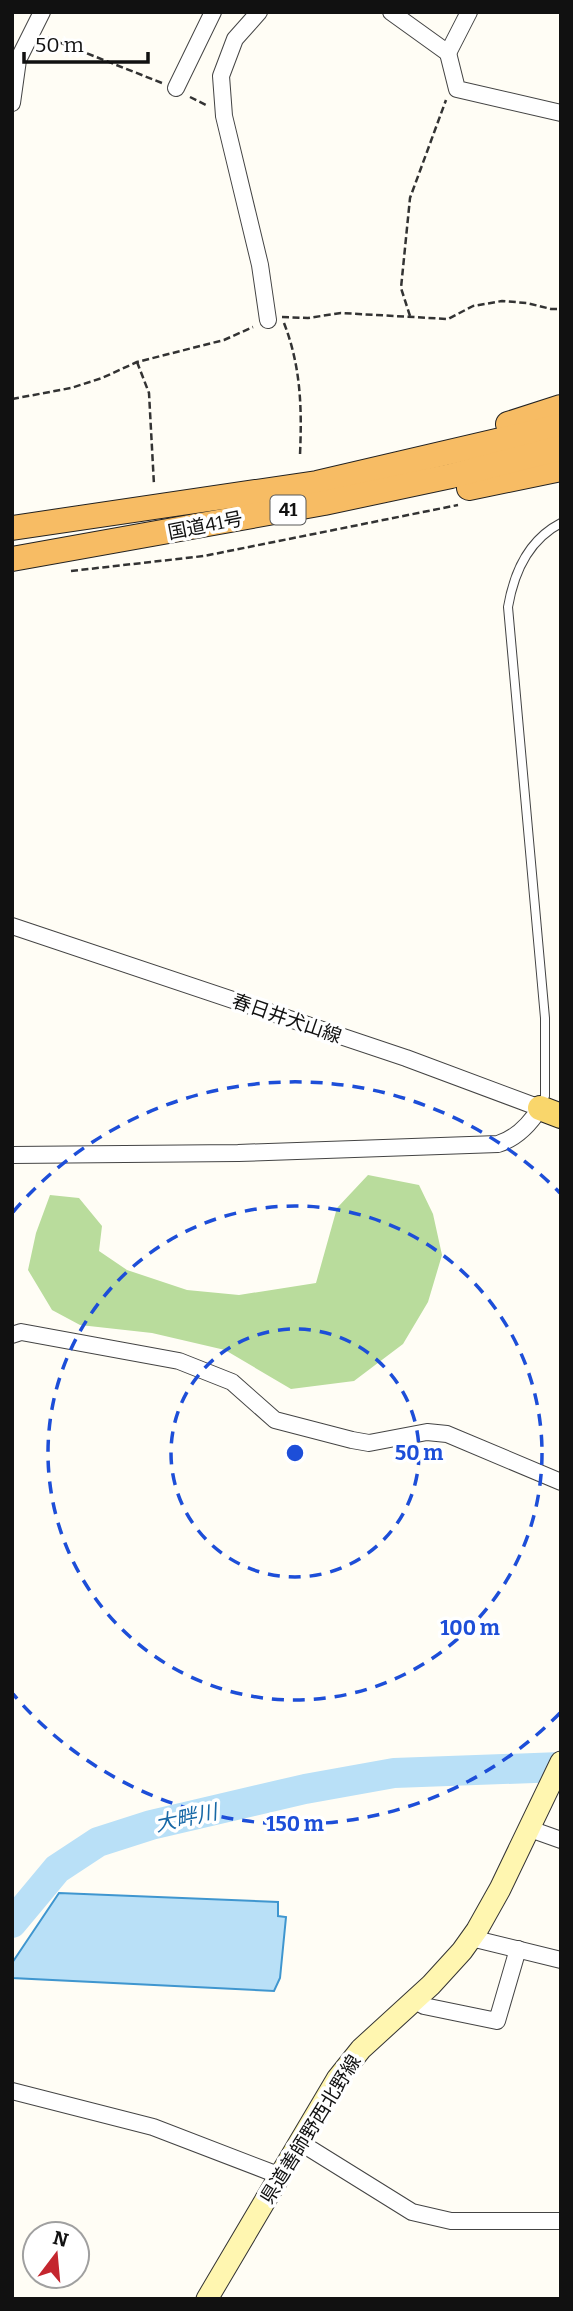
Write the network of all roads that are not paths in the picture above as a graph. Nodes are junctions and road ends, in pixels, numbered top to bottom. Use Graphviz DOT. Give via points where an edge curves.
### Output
graph roads {
  1 [pos="42,12"];
  2 [pos="213,12"];
  3 [pos="259,12"];
  4 [pos="391,12"];
  5 [pos="469,12"];
  6 [pos="447,53"];
  7 [pos="176,88"];
  8 [pos="12,103"];
  9 [pos="561,113"];
  10 [pos="268,320"];
  11 [pos="561,407"];
  12 [pos="561,426"];
  13 [pos="561,449"];
  14 [pos="561,469"];
  15 [pos="317,482"];
  16 [pos="561,523"];
  17 [pos="12,528"];
  18 [pos="12,559"];
  19 [pos="62,562"];
  20 [pos="12,926"];
  21 [pos="550,1112"];
  22 [pos="12,1155"];
  23 [pos="12,1335"];
  24 [pos="561,1482"];
  25 [pos="561,1762"];
  26 [pos="530,1829"];
  27 [pos="561,1840"];
  28 [pos="471,1937"];
  29 [pos="518,1949"];
  30 [pos="561,1960"];
  31 [pos="414,2000"];
  32 [pos="12,2091"];
  33 [pos="301,2143"];
  34 [pos="278,2175"];
  35 [pos="561,2221"];
  36 [pos="207,2299"];
  1 -- 8 [label="street" via="18,60"];
  2 -- 7 [label="street"];
  3 -- 10 [label="street" via="235,39 221,76 224,116 260,265"];
  4 -- 6 [label="street"];
  5 -- 6 [label="street"];
  6 -- 9 [label="street" via="457,89"];
  11 -- 15 [label="highway" via="356,466"];
  12 -- 15 [label="highway, 国道41号 / 41"];
  13 -- 19 [label="highway, 国道41号 / 41"];
  14 -- 19 [label="highway" via="307,521"];
  15 -- 17 [label="highway, 国道41号 / 41"];
  16 -- 21 [label="lane" via="549,529 519,565 508,607 545,1018 545,1096"];
  18 -- 19 [label="highway, 国道41号 / 41"];
  20 -- 21 [label="street, 春日井犬山線" via="406,1058"];
  21 -- 22 [label="street" via="498,1144"];
  23 -- 24 [label="street" via="21,1332 179,1361 232,1382 275,1420 369,1443 427,1432 447,1434"];
  25 -- 26 [label="main road, 県道善師野西北野線"];
  26 -- 27 [label="street"];
  26 -- 28 [label="main road, 県道善師野西北野線"];
  28 -- 29 [label="street"];
  28 -- 31 [label="main road, 県道善師野西北野線"];
  29 -- 30 [label="street"];
  29 -- 31 [label="street" via="497,2021"];
  31 -- 33 [label="main road, 県道善師野西北野線" via="337,2079"];
  32 -- 34 [label="street" via="153,2127"];
  33 -- 34 [label="main road, 県道善師野西北野線"];
  33 -- 35 [label="street" via="412,2212 451,2221"];
  34 -- 36 [label="main road, 県道善師野西北野線"];
}
